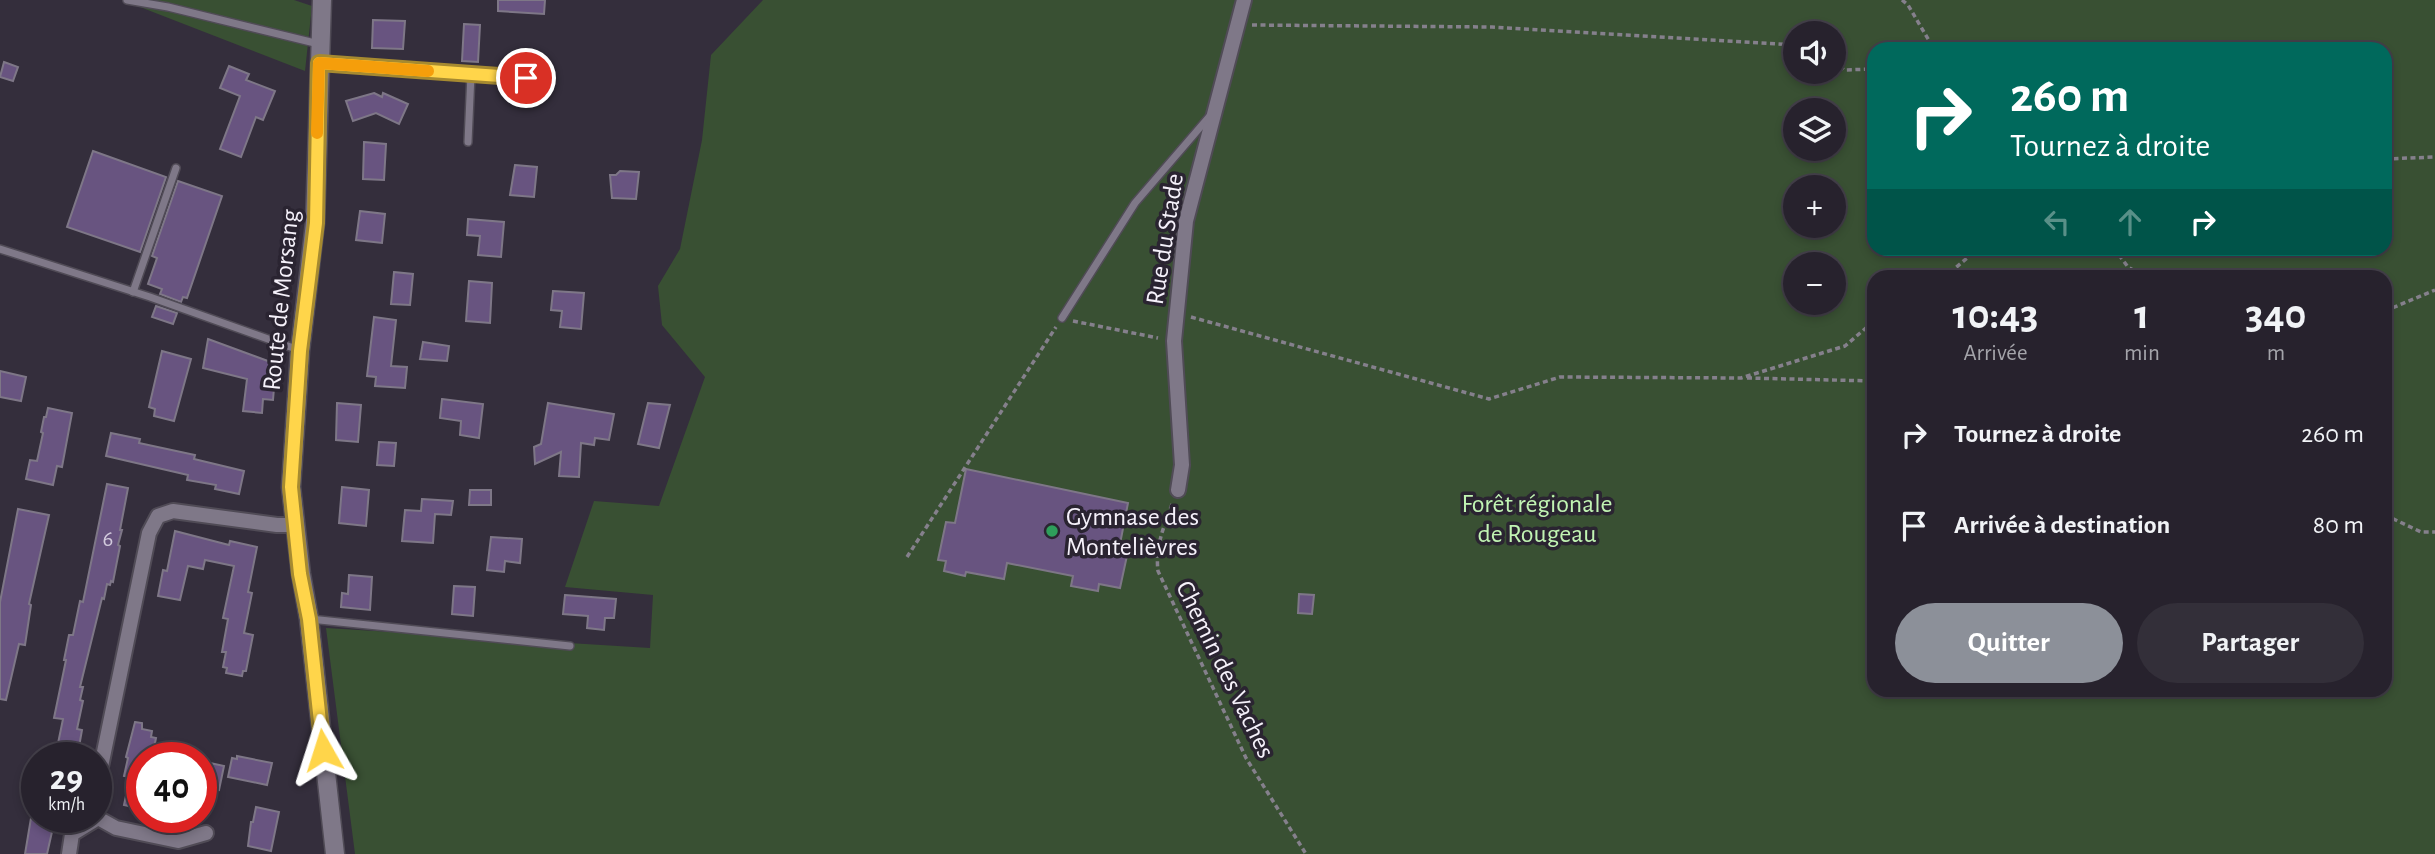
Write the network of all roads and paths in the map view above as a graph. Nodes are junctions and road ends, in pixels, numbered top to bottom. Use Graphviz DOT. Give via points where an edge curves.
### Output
graph roads {
  1 [pos="127,0"];
  2 [pos="322,0"];
  3 [pos="1244,0"];
  4 [pos="1902,0"];
  5 [pos="1238,24"];
  6 [pos="1930,42"];
  7 [pos="319,44"];
  8 [pos="1783,44"];
  9 [pos="319,63"];
  10 [pos="1867,69"];
  11 [pos="1846,70"];
  12 [pos="471,74"];
  13 [pos="526,78"];
  14 [pos="1214,111"];
  15 [pos="468,142"];
  16 [pos="2435,157"];
  17 [pos="2392,159"];
  18 [pos="176,168"];
  19 [pos="0,250"];
  20 [pos="1970,256"];
  21 [pos="2120,256"];
  22 [pos="1954,270"];
  23 [pos="2133,270"];
  24 [pos="2435,290"];
  25 [pos="133,292"];
  26 [pos="2392,308"];
  27 [pos="1177,313"];
  28 [pos="1062,318"];
  29 [pos="1867,327"];
  30 [pos="1174,341"];
  31 [pos="300,351"];
  32 [pos="1741,378"];
  33 [pos="1867,381"];
  34 [pos="1178,490"];
  35 [pos="2392,518"];
  36 [pos="295,525"];
  37 [pos="2435,532"];
  38 [pos="907,557"];
  39 [pos="309,619"];
  40 [pos="570,646"];
  41 [pos="106,742"];
  42 [pos="73,833"];
  43 [pos="140,833"];
  44 [pos="206,833"];
  45 [pos="69,854"];
  46 [pos="335,854"];
  47 [pos="1306,854"];
  1 -- 7 [label="lane"];
  2 -- 7 [label="street, Route de Morsang"];
  3 -- 5 [label="street, Rue du Stade"];
  4 -- 6 [label="path"];
  5 -- 8 [label="path" via="1492,27"];
  5 -- 14 [label="street, Rue du Stade"];
  7 -- 9 [label="street, Route de Morsang"];
  9 -- 12 [label="lane"];
  9 -- 31 [label="street, Route de Morsang" via="316,223"];
  10 -- 11 [label="path"];
  12 -- 13 [label="lane"];
  12 -- 15 [label="lane"];
  14 -- 27 [label="street, Rue du Stade" via="1186,221"];
  14 -- 28 [label="lane" via="1135,203"];
  16 -- 17 [label="path"];
  18 -- 25 [label="lane"];
  19 -- 25 [label="lane"];
  20 -- 22 [label="path"];
  21 -- 23 [label="path"];
  24 -- 26 [label="path"];
  25 -- 31 [label="lane"];
  27 -- 30 [label="street, Rue du Stade"];
  27 -- 32 [label="path" via="1489,399 1560,377"];
  28 -- 30 [label="path"];
  28 -- 38 [label="path"];
  29 -- 32 [label="path" via="1846,346"];
  30 -- 34 [label="street, Rue du Stade" via="1182,465"];
  31 -- 36 [label="street, Route de Morsang" via="291,487"];
  32 -- 33 [label="path"];
  34 -- 47 [label="path, Chemin des Vaches" via="1158,542 1158,571 1246,758"];
  35 -- 37 [label="path" via="2421,532"];
  36 -- 39 [label="street, Route de Morsang"];
  36 -- 41 [label="street" via="173,511 158,516 149,533"];
  39 -- 40 [label="lane"];
  39 -- 46 [label="street, Route de Morsang"];
  42 -- 45 [label="street"];
  43 -- 44 [label="street" via="178,841"];
}
